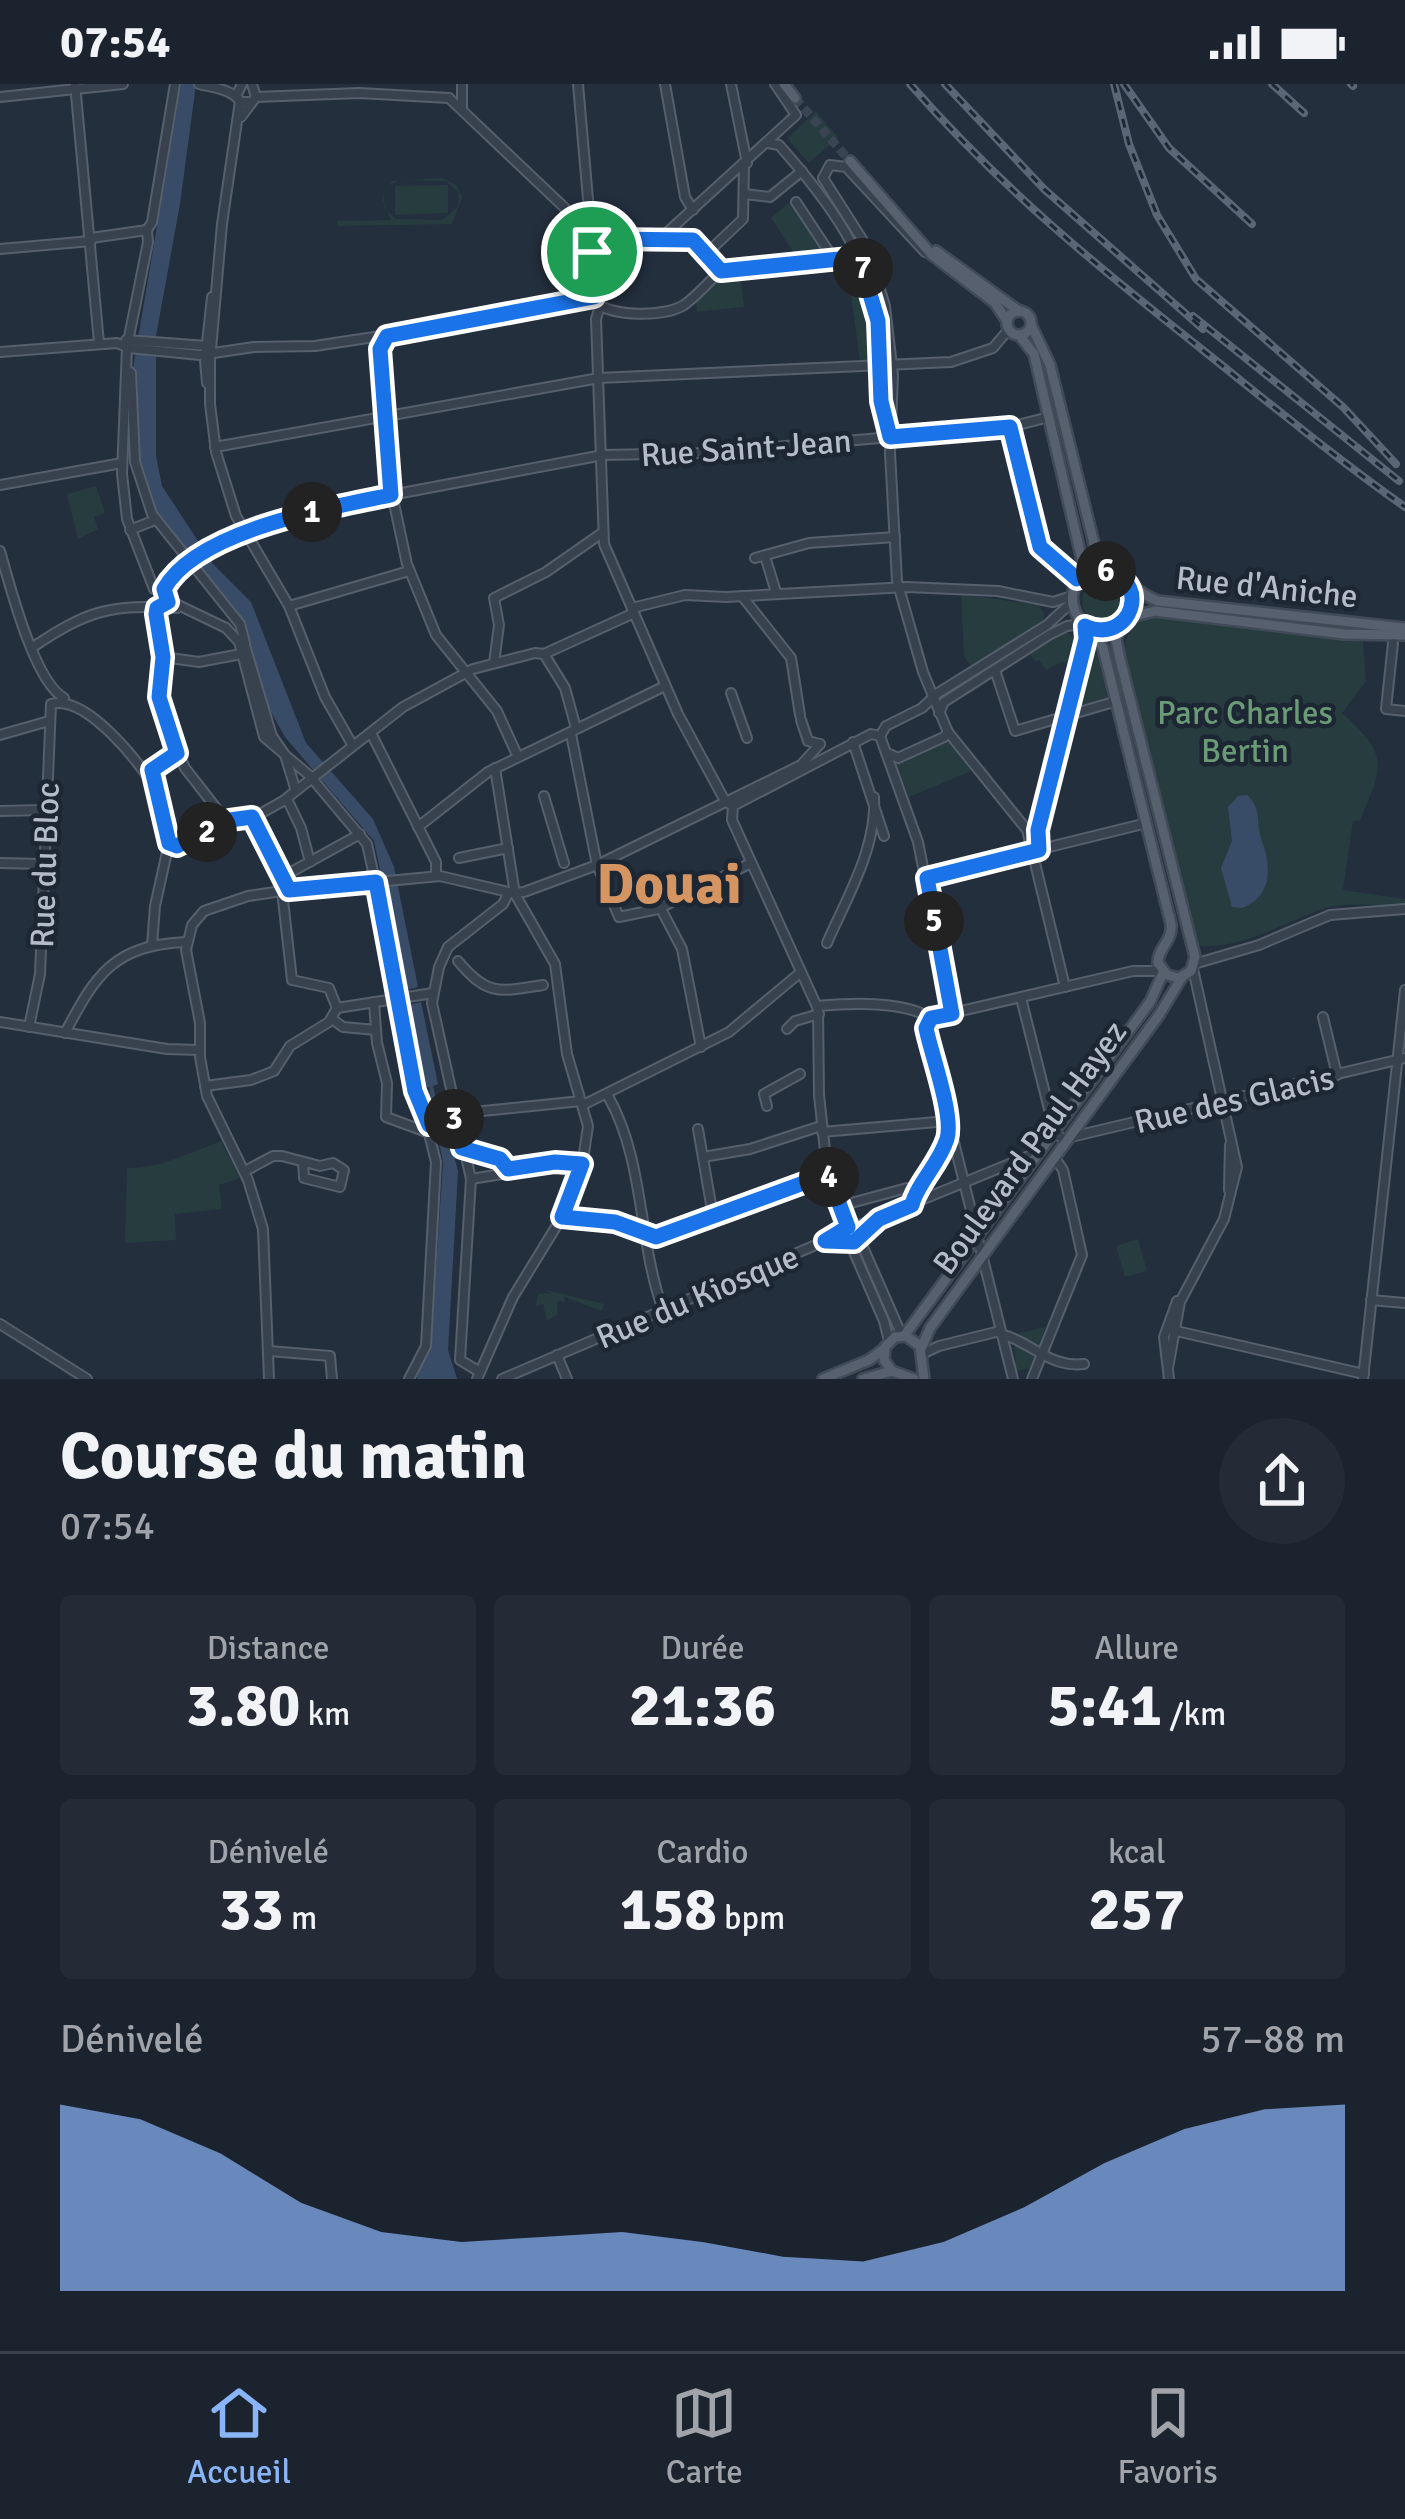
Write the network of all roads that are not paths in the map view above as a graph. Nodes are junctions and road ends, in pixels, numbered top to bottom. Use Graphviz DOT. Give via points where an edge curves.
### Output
graph roads {
  1 [pos="123,84"];
  2 [pos="175,84"];
  3 [pos="199,84"];
  4 [pos="459,84"];
  5 [pos="578,84"];
  6 [pos="665,84"];
  7 [pos="731,84"];
  8 [pos="780,84"];
  9 [pos="75,87"];
  10 [pos="246,90"];
  11 [pos="0,97"];
  12 [pos="449,98"];
  13 [pos="795,98"];
  14 [pos="461,111"];
  15 [pos="768,143"];
  16 [pos="850,161"];
  17 [pos="746,164"];
  18 [pos="803,173"];
  19 [pos="823,178"];
  20 [pos="744,194"];
  21 [pos="796,202"];
  22 [pos="692,210"];
  23 [pos="909,228"];
  24 [pos="147,230"];
  25 [pos="588,230"];
  26 [pos="659,239"];
  27 [pos="91,240"];
  28 [pos="0,249"];
  29 [pos="869,253"];
  30 [pos="707,254"];
  31 [pos="591,255"];
  32 [pos="859,257"];
  33 [pos="835,261"];
  34 [pos="942,264"];
  35 [pos="721,271"];
  36 [pos="597,302"];
  37 [pos="1018,311"];
  38 [pos="1031,325"];
  39 [pos="1012,328"];
  40 [pos="387,336"];
  41 [pos="375,338"];
  42 [pos="100,340"];
  43 [pos="133,344"];
  44 [pos="380,349"];
  45 [pos="209,350"];
  46 [pos="0,352"];
  47 [pos="887,365"];
  48 [pos="127,367"];
  49 [pos="599,378"];
  50 [pos="1049,417"];
  51 [pos="383,418"];
  52 [pos="1010,427"];
  53 [pos="890,434"];
  54 [pos="215,447"];
  55 [pos="603,455"];
  56 [pos="122,463"];
  57 [pos="0,484"];
  58 [pos="391,495"];
  59 [pos="155,520"];
  60 [pos="130,530"];
  61 [pos="604,532"];
  62 [pos="246,533"];
  63 [pos="895,537"];
  64 [pos="0,551"];
  65 [pos="189,563"];
  66 [pos="409,571"];
  67 [pos="1107,571"];
  68 [pos="1082,579"];
  69 [pos="1127,585"];
  70 [pos="898,587"];
  71 [pos="776,592"];
  72 [pos="747,596"];
  73 [pos="159,599"];
  74 [pos="1072,599"];
  75 [pos="289,606"];
  76 [pos="633,610"];
  77 [pos="1124,621"];
  78 [pos="1086,626"];
  79 [pos="226,628"];
  80 [pos="1405,631"];
  81 [pos="245,643"];
  82 [pos="1394,644"];
  83 [pos="33,647"];
  84 [pos="241,653"];
  85 [pos="544,654"];
  86 [pos="163,657"];
  87 [pos="494,663"];
  88 [pos="995,670"];
  89 [pos="923,672"];
  90 [pos="467,673"];
  91 [pos="665,686"];
  92 [pos="731,694"];
  93 [pos="933,696"];
  94 [pos="1117,701"];
  95 [pos="71,702"];
  96 [pos="940,710"];
  97 [pos="1405,711"];
  98 [pos="914,712"];
  99 [pos="1066,715"];
  100 [pos="49,721"];
  101 [pos="573,731"];
  102 [pos="948,732"];
  103 [pos="370,733"];
  104 [pos="0,735"];
  105 [pos="880,736"];
  106 [pos="747,738"];
  107 [pos="850,743"];
  108 [pos="353,746"];
  109 [pos="886,752"];
  110 [pos="177,753"];
  111 [pos="285,755"];
  112 [pos="518,757"];
  113 [pos="899,757"];
  114 [pos="495,768"];
  115 [pos="896,773"];
  116 [pos="311,776"];
  117 [pos="156,789"];
  118 [pos="295,789"];
  119 [pos="544,796"];
  120 [pos="874,796"];
  121 [pos="287,799"];
  122 [pos="729,804"];
  123 [pos="46,810"];
  124 [pos="0,811"];
  125 [pos="252,817"];
  126 [pos="227,822"];
  127 [pos="1147,823"];
  128 [pos="418,827"];
  129 [pos="360,834"];
  130 [pos="884,836"];
  131 [pos="169,843"];
  132 [pos="508,848"];
  133 [pos="1035,851"];
  134 [pos="459,858"];
  135 [pos="0,862"];
  136 [pos="310,862"];
  137 [pos="751,862"];
  138 [pos="44,864"];
  139 [pos="598,865"];
  140 [pos="301,869"];
  141 [pos="566,870"];
  142 [pos="284,876"];
  143 [pos="436,876"];
  144 [pos="927,878"];
  145 [pos="379,882"];
  146 [pos="302,889"];
  147 [pos="285,890"];
  148 [pos="512,893"];
  149 [pos="661,907"];
  150 [pos="1405,909"];
  151 [pos="186,941"];
  152 [pos="826,943"];
  153 [pos="1167,943"];
  154 [pos="152,945"];
  155 [pos="1190,947"];
  156 [pos="1233,952"];
  157 [pos="1158,955"];
  158 [pos="458,961"];
  159 [pos="1194,966"];
  160 [pos="1133,971"];
  161 [pos="801,972"];
  162 [pos="1162,972"];
  163 [pos="1182,977"];
  164 [pos="551,984"];
  165 [pos="1065,987"];
  166 [pos="1405,990"];
  167 [pos="434,993"];
  168 [pos="1196,994"];
  169 [pos="1021,998"];
  170 [pos="401,1000"];
  171 [pos="374,1002"];
  172 [pos="337,1008"];
  173 [pos="818,1010"];
  174 [pos="952,1014"];
  175 [pos="1323,1017"];
  176 [pos="931,1018"];
  177 [pos="332,1019"];
  178 [pos="0,1022"];
  179 [pos="29,1027"];
  180 [pos="788,1028"];
  181 [pos="376,1030"];
  182 [pos="65,1033"];
  183 [pos="701,1047"];
  184 [pos="200,1050"];
  185 [pos="1401,1059"];
  186 [pos="809,1073"];
  187 [pos="1337,1075"];
  188 [pos="205,1086"];
  189 [pos="608,1096"];
  190 [pos="1222,1102"];
  191 [pos="582,1103"];
  192 [pos="766,1106"];
  193 [pos="441,1123"];
  194 [pos="949,1125"];
  195 [pos="698,1129"];
  196 [pos="822,1129"];
  197 [pos="1055,1133"];
  198 [pos="1068,1139"];
  199 [pos="462,1148"];
  200 [pos="1041,1151"];
  201 [pos="703,1157"];
  202 [pos="1054,1158"];
  203 [pos="303,1162"];
  204 [pos="582,1164"];
  205 [pos="508,1169"];
  206 [pos="244,1171"];
  207 [pos="828,1174"];
  208 [pos="471,1179"];
  209 [pos="964,1183"];
  210 [pos="917,1191"];
  211 [pos="912,1205"];
  212 [pos="841,1206"];
  213 [pos="713,1216"];
  214 [pos="562,1217"];
  215 [pos="851,1234"];
  216 [pos="648,1236"];
  217 [pos="977,1239"];
  218 [pos="982,1257"];
  219 [pos="1371,1300"];
  220 [pos="1405,1304"];
  221 [pos="663,1310"];
  222 [pos="0,1324"];
  223 [pos="1170,1329"];
  224 [pos="1001,1332"];
  225 [pos="903,1336"];
  226 [pos="886,1345"];
  227 [pos="269,1351"];
  228 [pos="557,1355"];
  229 [pos="921,1355"];
  230 [pos="1042,1357"];
  231 [pos="1084,1364"];
  232 [pos="1168,1374"];
  233 [pos="904,1375"];
  234 [pos="478,1376"];
  235 [pos="1363,1376"];
  236 [pos="87,1379"];
  237 [pos="269,1379"];
  238 [pos="332,1379"];
  239 [pos="409,1379"];
  240 [pos="502,1379"];
  241 [pos="566,1379"];
  242 [pos="823,1379"];
  243 [pos="863,1379"];
  244 [pos="924,1379"];
  245 [pos="1012,1379"];
  246 [pos="1032,1379"];
  1 -- 9 [label="street"];
  2 -- 24 [label="street"];
  3 -- 10 [label="street"];
  4 -- 12 [label="street"];
  4 -- 14 [label="street"];
  5 -- 25 [label="street"];
  6 -- 22 [label="street"];
  7 -- 17 [label="street"];
  8 -- 13 [label="main road"];
  8 -- 15 [label="street" via="796,115"];
  9 -- 11 [label="street"];
  9 -- 27 [label="street"];
  10 -- 12 [label="street"];
  10 -- 45 [label="street"];
  12 -- 14 [label="street"];
  14 -- 25 [label="street"];
  15 -- 17 [label="street"];
  15 -- 18 [label="street"];
  16 -- 23 [label="main road"];
  17 -- 20 [label="street"];
  17 -- 22 [label="street"];
  18 -- 19 [label="street"];
  18 -- 20 [label="street" via="770,197"];
  18 -- 32 [label="street"];
  19 -- 29 [label="street"];
  19 -- 34 [label="street" via="830,165 846,167"];
  20 -- 30 [label="street" via="742,221"];
  21 -- 33 [label="street"];
  22 -- 26 [label="street"];
  23 -- 34 [label="main road"];
  23 -- 37 [label="main road"];
  24 -- 27 [label="street"];
  24 -- 43 [label="street"];
  25 -- 31 [label="street"];
  26 -- 30 [label="street" via="693,240"];
  26 -- 31 [label="street" via="606,239"];
  27 -- 28 [label="street"];
  27 -- 42 [label="street"];
  29 -- 32 [label="street"];
  29 -- 47 [label="street" via="888,320"];
  30 -- 35 [label="street"];
  31 -- 36 [label="street"];
  32 -- 33 [label="street"];
  32 -- 47 [label="street"];
  33 -- 35 [label="street"];
  34 -- 39 [label="main road" via="998,306"];
  35 -- 36 [label="street" via="677,309 613,312"];
  36 -- 40 [label="street"];
  36 -- 49 [label="street"];
  37 -- 38 [label="main road"];
  37 -- 39 [label="main road"];
  38 -- 39 [label="main road"];
  38 -- 67 [label="main road" via="1052,370"];
  39 -- 47 [label="street" via="986,351 951,362"];
  39 -- 50 [label="main road" via="1034,351"];
  40 -- 41 [label="street"];
  40 -- 44 [label="street"];
  41 -- 44 [label="street"];
  41 -- 45 [label="street"];
  42 -- 43 [label="street"];
  42 -- 46 [label="street"];
  43 -- 45 [label="street"];
  43 -- 48 [label="street"];
  44 -- 51 [label="street"];
  45 -- 54 [label="street"];
  47 -- 49 [label="street"];
  47 -- 53 [label="street" via="881,404"];
  48 -- 56 [label="street"];
  48 -- 59 [label="street" via="135,462"];
  49 -- 51 [label="street"];
  49 -- 55 [label="street"];
  50 -- 52 [label="street, Rue Saint-Jean"];
  50 -- 68 [label="main road"];
  51 -- 54 [label="street"];
  51 -- 58 [label="street"];
  52 -- 53 [label="street, Rue Saint-Jean"];
  52 -- 68 [label="street" via="1042,550"];
  53 -- 55 [label="street, Rue Saint-Jean" via="704,454"];
  53 -- 63 [label="street"];
  54 -- 62 [label="street"];
  55 -- 58 [label="street, Rue Saint-Jean"];
  55 -- 61 [label="street"];
  56 -- 57 [label="street"];
  56 -- 60 [label="street"];
  58 -- 62 [label="street, Rue Saint-Jean"];
  58 -- 66 [label="street"];
  59 -- 60 [label="street"];
  59 -- 65 [label="street"];
  60 -- 73 [label="street"];
  61 -- 76 [label="street"];
  61 -- 87 [label="street" via="494,598"];
  62 -- 65 [label="street, Rue Saint-Jean"];
  62 -- 75 [label="street"];
  63 -- 70 [label="street"];
  63 -- 71 [label="street" via="813,543 760,557"];
  64 -- 83 [label="street"];
  65 -- 73 [label="street, Rue Saint-Jean"];
  65 -- 81 [label="street" via="240,624"];
  66 -- 75 [label="street"];
  66 -- 90 [label="street" via="436,635"];
  67 -- 68 [label="main road"];
  67 -- 69 [label="main road"];
  68 -- 74 [label="main road"];
  69 -- 77 [label="main road" via="1132,603"];
  69 -- 80 [label="main road, Rue d'Aniche" via="1158,602"];
  70 -- 71 [label="street"];
  70 -- 74 [label="street"];
  70 -- 89 [label="street"];
  71 -- 72 [label="street"];
  72 -- 76 [label="street" via="685,595"];
  72 -- 122 [label="street" via="792,661 804,734 822,748"];
  73 -- 79 [label="street"];
  73 -- 83 [label="street" via="85,615"];
  73 -- 86 [label="street"];
  74 -- 78 [label="main road"];
  74 -- 93 [label="street" via="1047,625"];
  75 -- 108 [label="street"];
  76 -- 85 [label="street"];
  76 -- 91 [label="street"];
  77 -- 78 [label="main road" via="1108,630"];
  77 -- 80 [label="main road, Rue d'Aniche" via="1155,611 1352,635"];
  77 -- 155 [label="main road" via="1119,656"];
  78 -- 88 [label="street" via="1055,631"];
  78 -- 94 [label="main road" via="1102,644"];
  78 -- 99 [label="street"];
  79 -- 81 [label="street"];
  79 -- 84 [label="street"];
  81 -- 111 [label="street"];
  82 -- 97 [label="street" via="1386,709"];
  83 -- 95 [label="street" via="50,688"];
  84 -- 86 [label="street" via="204,662"];
  84 -- 111 [label="street" via="262,733"];
  85 -- 87 [label="street"];
  85 -- 101 [label="street" via="566,688"];
  86 -- 110 [label="street" via="159,697"];
  87 -- 90 [label="street"];
  88 -- 96 [label="street"];
  88 -- 99 [label="street" via="1016,731"];
  89 -- 93 [label="street"];
  89 -- 98 [label="street" via="926,693"];
  90 -- 103 [label="street"];
  90 -- 112 [label="street"];
  91 -- 101 [label="street"];
  91 -- 122 [label="street"];
  92 -- 106 [label="street"];
  93 -- 96 [label="street"];
  93 -- 98 [label="street"];
  94 -- 99 [label="street"];
  94 -- 127 [label="main road"];
  95 -- 100 [label="street, Rue du Bloc" via="53,702"];
  95 -- 117 [label="street"];
  96 -- 102 [label="street"];
  98 -- 105 [label="street"];
  99 -- 133 [label="street"];
  100 -- 104 [label="street"];
  100 -- 123 [label="street, Rue du Bloc"];
  101 -- 112 [label="street"];
  101 -- 139 [label="street"];
  102 -- 113 [label="street"];
  102 -- 133 [label="street"];
  103 -- 108 [label="street"];
  103 -- 128 [label="street"];
  105 -- 107 [label="street"];
  105 -- 109 [label="street"];
  107 -- 120 [label="street"];
  107 -- 122 [label="street"];
  108 -- 116 [label="street"];
  109 -- 113 [label="street"];
  109 -- 115 [label="street"];
  110 -- 117 [label="street" via="153,768"];
  110 -- 126 [label="street"];
  111 -- 116 [label="street"];
  111 -- 118 [label="street"];
  112 -- 114 [label="street"];
  113 -- 115 [label="street"];
  114 -- 128 [label="street"];
  114 -- 132 [label="street"];
  115 -- 144 [label="street"];
  116 -- 118 [label="street"];
  116 -- 129 [label="street"];
  117 -- 131 [label="street"];
  118 -- 121 [label="street"];
  119 -- 141 [label="street"];
  120 -- 130 [label="street"];
  120 -- 152 [label="street" via="855,883"];
  121 -- 125 [label="street"];
  121 -- 136 [label="street"];
  122 -- 137 [label="street"];
  122 -- 139 [label="street"];
  123 -- 124 [label="street"];
  123 -- 138 [label="street, Rue du Bloc"];
  125 -- 126 [label="street"];
  125 -- 142 [label="street"];
  126 -- 131 [label="street"];
  127 -- 133 [label="street"];
  127 -- 153 [label="main road" via="1172,928"];
  128 -- 143 [label="street"];
  129 -- 136 [label="street"];
  129 -- 145 [label="street"];
  131 -- 154 [label="street"];
  132 -- 134 [label="street"];
  132 -- 148 [label="street"];
  133 -- 144 [label="street"];
  133 -- 165 [label="street"];
  135 -- 138 [label="street"];
  136 -- 140 [label="street"];
  137 -- 149 [label="street"];
  137 -- 161 [label="street"];
  138 -- 179 [label="street, Rue du Bloc" via="40,974"];
  139 -- 141 [label="street"];
  139 -- 149 [label="street" via="619,917"];
  140 -- 142 [label="street"];
  140 -- 146 [label="street"];
  141 -- 148 [label="street"];
  142 -- 147 [label="street"];
  143 -- 145 [label="street"];
  143 -- 148 [label="street"];
  144 -- 174 [label="street"];
  145 -- 146 [label="street"];
  145 -- 170 [label="street"];
  146 -- 147 [label="street"];
  147 -- 151 [label="street" via="204,911"];
  147 -- 172 [label="street" via="291,978 329,988"];
  148 -- 164 [label="street" via="550,955"];
  148 -- 167 [label="street" via="449,949"];
  149 -- 183 [label="street" via="682,949"];
  150 -- 156 [label="street" via="1330,915"];
  151 -- 154 [label="street"];
  151 -- 184 [label="street"];
  153 -- 155 [label="main road"];
  153 -- 157 [label="main road"];
  154 -- 182 [label="street" via="100,973"];
  155 -- 156 [label="street"];
  155 -- 159 [label="main road"];
  156 -- 159 [label="street"];
  157 -- 160 [label="street"];
  157 -- 162 [label="main road"];
  158 -- 164 [label="street" via="478,985 506,991"];
  159 -- 163 [label="main road"];
  159 -- 168 [label="street"];
  160 -- 162 [label="street"];
  160 -- 165 [label="street"];
  161 -- 173 [label="street"];
  161 -- 183 [label="street"];
  162 -- 163 [label="main road"];
  162 -- 197 [label="main road, Boulevard Paul Hayez" via="1150,1002"];
  163 -- 168 [label="street"];
  163 -- 198 [label="main road, Boulevard Paul Hayez"];
  164 -- 191 [label="street"];
  165 -- 169 [label="street"];
  166 -- 185 [label="street"];
  167 -- 170 [label="street"];
  167 -- 193 [label="street"];
  168 -- 190 [label="street"];
  169 -- 174 [label="street"];
  169 -- 197 [label="street"];
  170 -- 171 [label="street"];
  170 -- 193 [label="street" via="415,1091"];
  171 -- 172 [label="street"];
  171 -- 181 [label="street"];
  172 -- 177 [label="street"];
  173 -- 176 [label="street" via="874,1005"];
  173 -- 180 [label="street"];
  173 -- 186 [label="street"];
  174 -- 176 [label="street"];
  175 -- 187 [label="street"];
  176 -- 194 [label="street" via="926,1030"];
  177 -- 181 [label="street"];
  177 -- 188 [label="street" via="290,1046 280,1067"];
  178 -- 179 [label="street"];
  179 -- 182 [label="street"];
  181 -- 193 [label="street" via="388,1119"];
  182 -- 184 [label="street"];
  183 -- 189 [label="street"];
  184 -- 188 [label="street"];
  185 -- 187 [label="street, Rue des Glacis"];
  185 -- 219 [label="street"];
  186 -- 192 [label="street" via="764,1094"];
  186 -- 196 [label="street"];
  187 -- 190 [label="street, Rue des Glacis"];
  188 -- 206 [label="street"];
  189 -- 191 [label="street"];
  189 -- 216 [label="street"];
  190 -- 198 [label="street, Rue des Glacis"];
  190 -- 223 [label="street" via="1236,1156 1234,1187"];
  191 -- 193 [label="street"];
  191 -- 204 [label="street"];
  193 -- 199 [label="street"];
  193 -- 239 [label="street" via="423,1353"];
  194 -- 196 [label="street"];
  194 -- 209 [label="street"];
  194 -- 210 [label="street" via="935,1168"];
  195 -- 201 [label="street"];
  196 -- 201 [label="street"];
  196 -- 207 [label="street"];
  197 -- 198 [label="street"];
  197 -- 200 [label="main road, Boulevard Paul Hayez"];
  198 -- 202 [label="main road, Boulevard Paul Hayez"];
  199 -- 205 [label="street"];
  199 -- 208 [label="street"];
  200 -- 209 [label="street, Rue du Kiosque"];
  200 -- 217 [label="main road, Boulevard Paul Hayez"];
  201 -- 213 [label="street"];
  202 -- 218 [label="main road, Boulevard Paul Hayez"];
  202 -- 230 [label="street" via="1083,1251"];
  203 -- 203 [label="street" via="304,1178 340,1187 341,1166"];
  203 -- 206 [label="street" via="275,1155"];
  204 -- 205 [label="street"];
  204 -- 214 [label="street"];
  205 -- 208 [label="street"];
  206 -- 227 [label="street" via="263,1229"];
  207 -- 212 [label="street"];
  207 -- 213 [label="street"];
  208 -- 234 [label="street" via="459,1356"];
  209 -- 211 [label="street, Rue du Kiosque"];
  209 -- 217 [label="street"];
  210 -- 211 [label="street"];
  210 -- 212 [label="street"];
  211 -- 215 [label="street, Rue du Kiosque"];
  212 -- 215 [label="street"];
  213 -- 216 [label="street"];
  214 -- 216 [label="street" via="615,1222"];
  214 -- 234 [label="street"];
  215 -- 221 [label="street, Rue du Kiosque"];
  215 -- 225 [label="street"];
  215 -- 226 [label="street"];
  216 -- 221 [label="street"];
  217 -- 218 [label="street"];
  217 -- 225 [label="main road, Boulevard Paul Hayez"];
  218 -- 224 [label="street"];
  218 -- 229 [label="main road, Boulevard Paul Hayez" via="926,1335"];
  219 -- 220 [label="street"];
  219 -- 235 [label="street"];
  221 -- 228 [label="street, Rue du Kiosque"];
  222 -- 236 [label="street"];
  223 -- 232 [label="street"];
  223 -- 235 [label="street"];
  224 -- 229 [label="street"];
  224 -- 230 [label="street"];
  224 -- 245 [label="street"];
  225 -- 226 [label="main road"];
  225 -- 229 [label="main road"];
  226 -- 233 [label="main road" via="885,1363"];
  226 -- 242 [label="main road"];
  227 -- 237 [label="street"];
  227 -- 238 [label="street" via="330,1356"];
  228 -- 240 [label="street, Rue du Kiosque"];
  228 -- 241 [label="street"];
  229 -- 233 [label="main road"];
  229 -- 244 [label="main road"];
  230 -- 231 [label="street"];
  230 -- 246 [label="street"];
  233 -- 243 [label="main road"];
}
